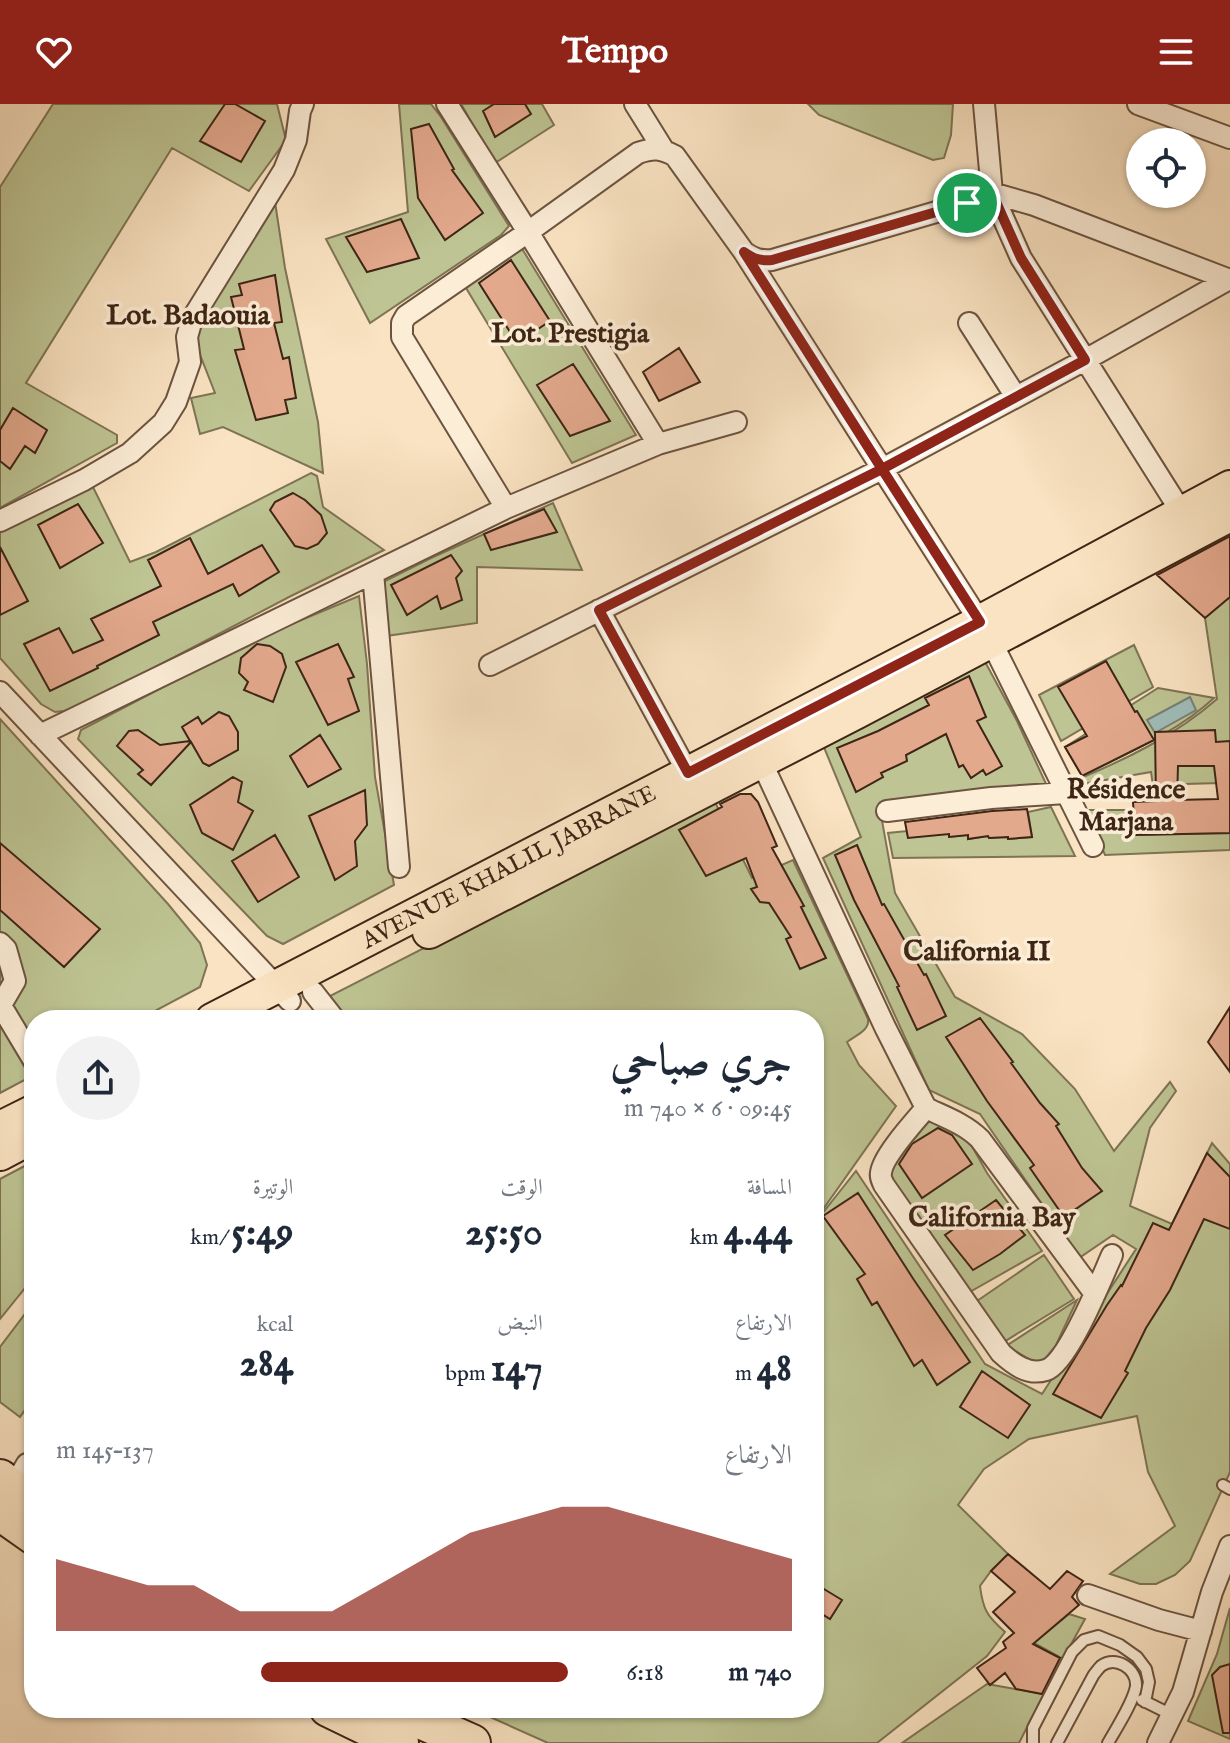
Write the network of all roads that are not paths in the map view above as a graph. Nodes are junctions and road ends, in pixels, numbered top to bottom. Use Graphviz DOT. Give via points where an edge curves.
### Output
graph roads {
  1 [pos="303,104"];
  2 [pos="447,104"];
  3 [pos="635,104"];
  4 [pos="984,104"];
  5 [pos="1138,104"];
  6 [pos="1230,138"];
  7 [pos="663,149"];
  8 [pos="992,193"];
  9 [pos="528,232"];
  10 [pos="744,252"];
  11 [pos="1229,280"];
  12 [pos="969,323"];
  13 [pos="1085,360"];
  14 [pos="1016,397"];
  15 [pos="736,422"];
  16 [pos="658,444"];
  17 [pos="882,469"];
  18 [pos="1230,487"];
  19 [pos="506,508"];
  20 [pos="1182,513"];
  21 [pos="1230,515"];
  22 [pos="0,521"];
  23 [pos="373,573"];
  24 [pos="599,610"];
  25 [pos="986,632"];
  26 [pos="490,665"];
  27 [pos="0,692"];
  28 [pos="40,735"];
  29 [pos="761,761"];
  30 [pos="688,773"];
  31 [pos="1066,793"];
  32 [pos="887,811"];
  33 [pos="1093,846"];
  34 [pos="399,867"];
  35 [pos="0,943"];
  36 [pos="294,993"];
  37 [pos="1,1005"];
  38 [pos="242,1010"];
  39 [pos="269,1010"];
  40 [pos="320,1010"];
  41 [pos="24,1044"];
  42 [pos="926,1108"];
  43 [pos="24,1116"];
  44 [pos="0,1128"];
  45 [pos="24,1141"];
  46 [pos="0,1154"];
  47 [pos="1112,1255"];
  48 [pos="1095,1294"];
  49 [pos="15,1490"];
  50 [pos="24,1512"];
  51 [pos="1230,1546"];
  52 [pos="1088,1595"];
  53 [pos="1201,1631"];
  54 [pos="1133,1696"];
  55 [pos="1145,1702"];
  56 [pos="1172,1715"];
  57 [pos="349,1718"];
  58 [pos="416,1718"];
  59 [pos="400,1743"];
  60 [pos="472,1743"];
  61 [pos="1033,1743"];
  62 [pos="1057,1743"];
  63 [pos="1108,1743"];
  64 [pos="1158,1743"];
  1 -- 22 [label="street" via="284,170 192,319 187,337 190,362 163,423 130,453"];
  2 -- 9 [label="street"];
  3 -- 7 [label="street"];
  4 -- 8 [label="street"];
  5 -- 6 [label="street"];
  7 -- 9 [label="street" via="638,153"];
  7 -- 10 [label="street" via="675,156"];
  8 -- 10 [label="street" via="772,260"];
  8 -- 11 [label="street"];
  8 -- 13 [label="street" via="1021,258"];
  9 -- 16 [label="street"];
  9 -- 19 [label="street" via="406,316 401,329"];
  10 -- 17 [label="street"];
  11 -- 13 [label="street"];
  12 -- 14 [label="street"];
  13 -- 14 [label="street"];
  13 -- 20 [label="street"];
  14 -- 17 [label="street"];
  15 -- 16 [label="street"];
  16 -- 19 [label="street"];
  17 -- 24 [label="street"];
  17 -- 25 [label="street"];
  18 -- 20 [label="main road, AVENUE KHALIL JABRANE"];
  19 -- 23 [label="street"];
  20 -- 25 [label="main road, AVENUE KHALIL JABRANE"];
  21 -- 25 [label="main road, AVENUE KHALIL JABRANE"];
  23 -- 28 [label="street"];
  23 -- 34 [label="street"];
  24 -- 26 [label="street"];
  24 -- 30 [label="street"];
  25 -- 29 [label="main road, AVENUE KHALIL JABRANE"];
  25 -- 30 [label="main road, AVENUE KHALIL JABRANE"];
  25 -- 31 [label="street"];
  27 -- 28 [label="street"];
  28 -- 36 [label="street"];
  29 -- 36 [label="main road, AVENUE KHALIL JABRANE"];
  29 -- 42 [label="street"];
  30 -- 36 [label="main road, AVENUE KHALIL JABRANE"];
  31 -- 32 [label="street"];
  31 -- 33 [label="street"];
  35 -- 37 [label="street" via="15,981"];
  36 -- 38 [label="main road, AVENUE KHALIL JABRANE"];
  36 -- 39 [label="main road, AVENUE KHALIL JABRANE"];
  36 -- 40 [label="street"];
  37 -- 41 [label="street"];
  42 -- 48 [label="street" via="972,1130"];
  42 -- 48 [label="street" via="886,1160 881,1177 1001,1353 1027,1370 1055,1365"];
  43 -- 44 [label="main road"];
  45 -- 46 [label="main road"];
  47 -- 48 [label="street"];
  49 -- 50 [label="highway"];
  51 -- 53 [label="street"];
  52 -- 53 [label="street"];
  53 -- 56 [label="street"];
  54 -- 55 [label="lane"];
  54 -- 62 [label="lane" via="1133,1673 1124,1664 1100,1666"];
  54 -- 63 [label="lane"];
  55 -- 56 [label="lane"];
  55 -- 61 [label="lane" via="1149,1682 1137,1657 1098,1636 1084,1640 1072,1652 1033,1728"];
  56 -- 64 [label="street"];
  57 -- 59 [label="highway"];
  58 -- 60 [label="highway"];
}
